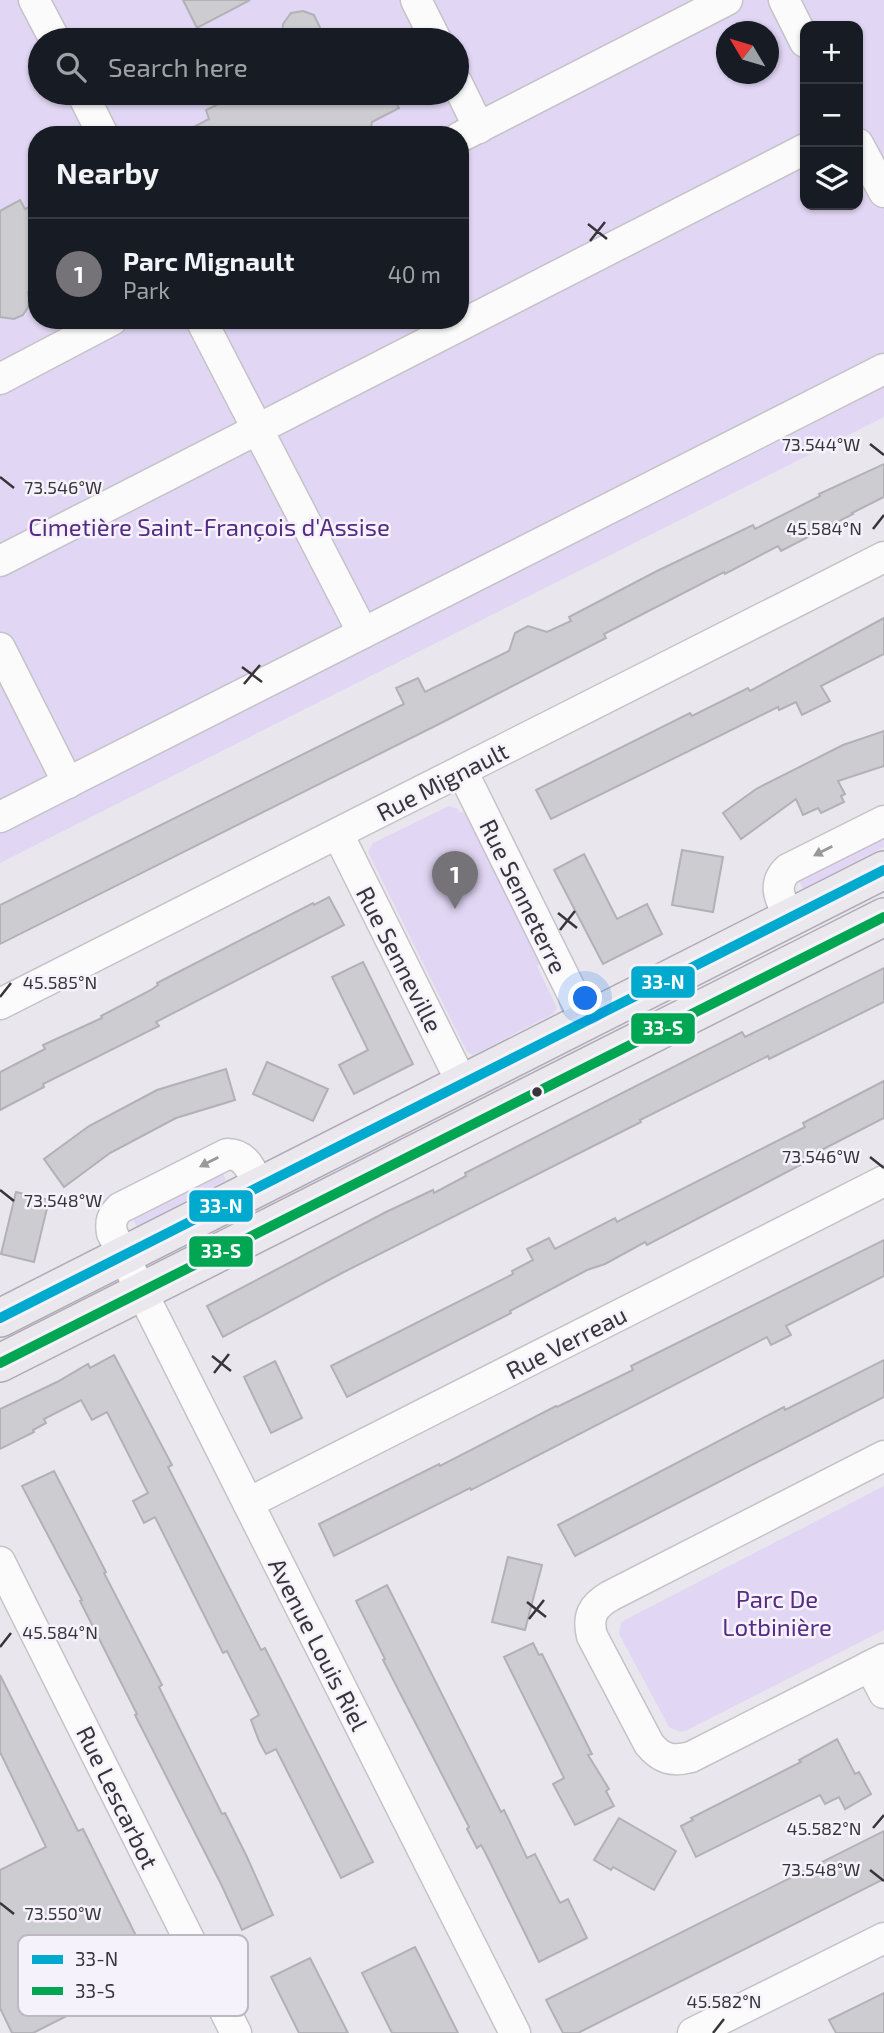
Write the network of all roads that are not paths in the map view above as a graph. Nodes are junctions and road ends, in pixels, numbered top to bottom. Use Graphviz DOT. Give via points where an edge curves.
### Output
graph roads {
  1 [pos="34,0"];
  2 [pos="416,0"];
  3 [pos="727,0"];
  4 [pos="784,0"];
  5 [pos="49,28"];
  6 [pos="430,28"];
  7 [pos="800,32"];
  8 [pos="88,105"];
  9 [pos="462,105"];
  10 [pos="98,126"];
  11 [pos="468,126"];
  12 [pos="469,132"];
  13 [pos="860,147"];
  14 [pos="800,152"];
  15 [pos="884,192"];
  16 [pos="469,322"];
  17 [pos="95,329"];
  18 [pos="206,329"];
  19 [pos="455,329"];
  20 [pos="884,369"];
  21 [pos="0,379"];
  22 [pos="259,430"];
  23 [pos="884,558"];
  24 [pos="0,561"];
  25 [pos="363,633"];
  26 [pos="0,648"];
  27 [pos="463,771"];
  28 [pos="68,783"];
  29 [pos="0,817"];
  30 [pos="884,821"];
  31 [pos="338,834"];
  32 [pos="884,870"];
  33 [pos="884,916"];
  34 [pos="789,918"];
  35 [pos="0,1004"];
  36 [pos="586,1021"];
  37 [pos="462,1083"];
  38 [pos="884,1181"];
  39 [pos="123,1255"];
  40 [pos="142,1291"];
  41 [pos="0,1318"];
  42 [pos="0,1363"];
  43 [pos="884,1456"];
  44 [pos="248,1503"];
  45 [pos="0,1562"];
  46 [pos="877,1663"];
  47 [pos="884,1693"];
  48 [pos="187,1935"];
  49 [pos="884,1938"];
  50 [pos="227,2016"];
  51 [pos="236,2033"];
  52 [pos="515,2033"];
  53 [pos="693,2033"];
  1 -- 5 [label="street"];
  2 -- 6 [label="street"];
  3 -- 12 [label="street"];
  4 -- 7 [label="street"];
  8 -- 10 [label="street"];
  9 -- 11 [label="street"];
  13 -- 15 [label="street"];
  14 -- 16 [label="street"];
  17 -- 21 [label="street"];
  18 -- 22 [label="street"];
  19 -- 22 [label="street"];
  20 -- 25 [label="street"];
  22 -- 24 [label="street"];
  22 -- 25 [label="street"];
  23 -- 27 [label="street, Rue Mignault"];
  25 -- 28 [label="street"];
  26 -- 28 [label="street"];
  27 -- 31 [label="street, Rue Mignault"];
  27 -- 36 [label="street, Rue Senneterre"];
  28 -- 29 [label="street"];
  30 -- 34 [label="street, one-way" via="781,875 778,892"];
  31 -- 35 [label="street, Rue Mignault"];
  31 -- 37 [label="street, Rue Senneville"];
  32 -- 34 [label="main road"];
  33 -- 40 [label="main road"];
  34 -- 36 [label="main road"];
  36 -- 37 [label="main road"];
  37 -- 39 [label="main road, one-way"];
  38 -- 44 [label="street, Rue Verreau"];
  39 -- 40 [label="street, Avenue Louis Riel"];
  39 -- 41 [label="main road"];
  40 -- 42 [label="main road"];
  40 -- 44 [label="street, Avenue Louis Riel"];
  43 -- 46 [label="street" via="610,1596 591,1613 589,1625 649,1744 656,1753 677,1761"];
  44 -- 52 [label="street, Avenue Louis Riel"];
  45 -- 48 [label="street, Rue Lescarbot"];
  46 -- 47 [label="street"];
  49 -- 53 [label="street"];
  50 -- 51 [label="street, Rue Lescarbot"];
}
